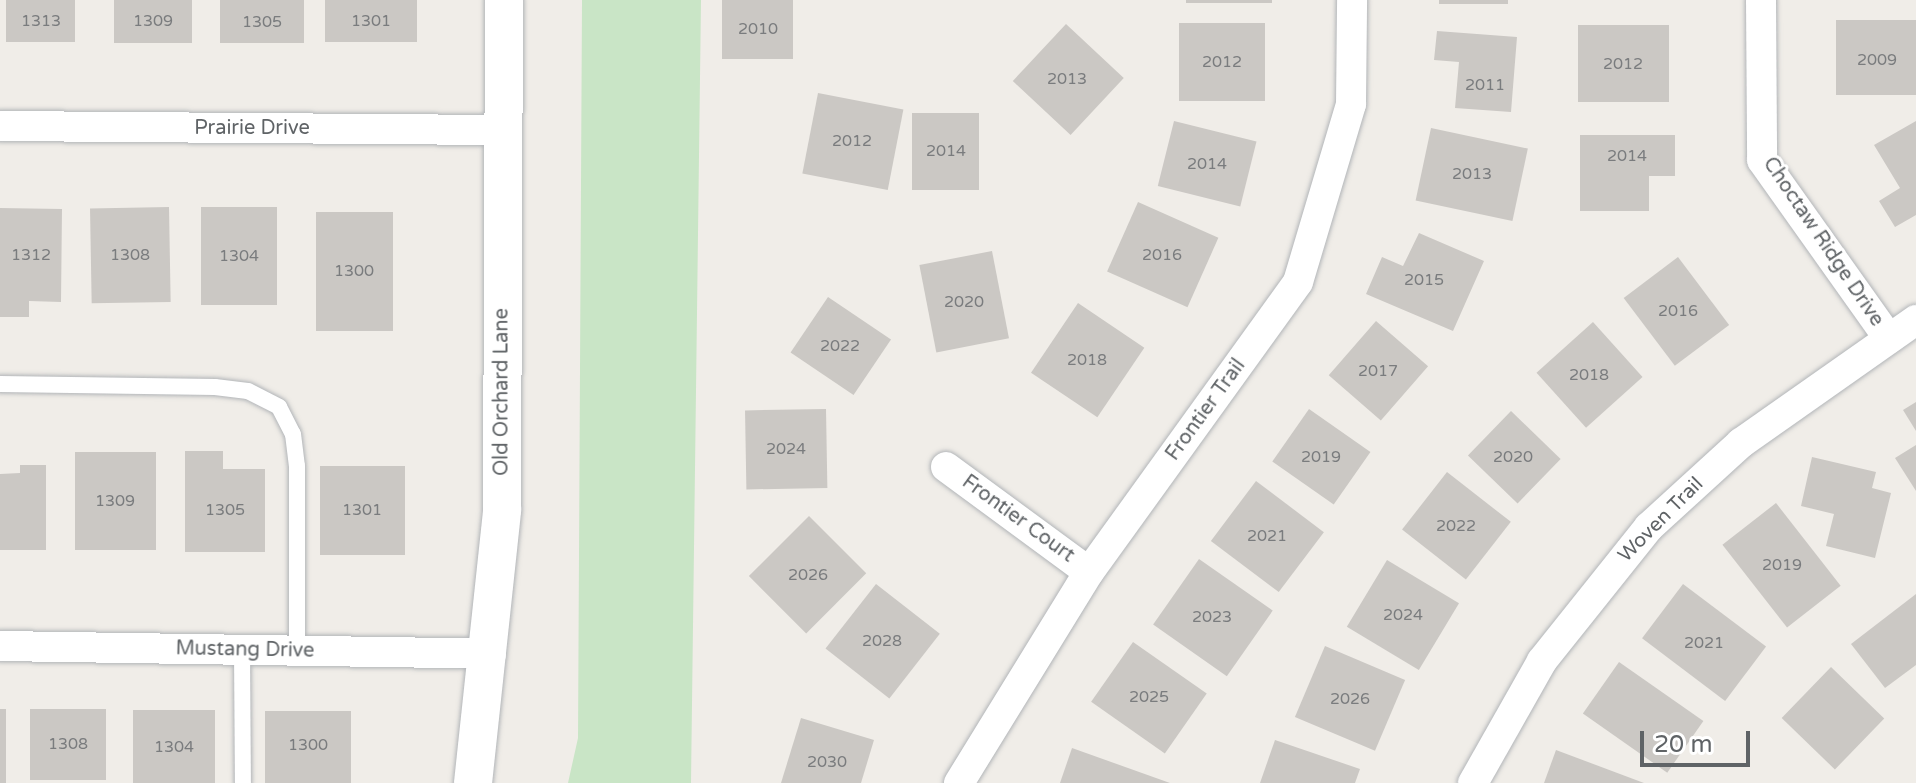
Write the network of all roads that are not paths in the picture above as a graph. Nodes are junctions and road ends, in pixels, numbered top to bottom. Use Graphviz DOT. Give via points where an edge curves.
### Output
graph roads {
  1 [pos="504,0"];
  2 [pos="1352,0"];
  3 [pos="1761,0"];
  4 [pos="0,126"];
  5 [pos="503,130"];
  6 [pos="1916,320"];
  7 [pos="1889,339"];
  8 [pos="0,384"];
  9 [pos="946,467"];
  10 [pos="1089,572"];
  11 [pos="0,646"];
  12 [pos="242,650"];
  13 [pos="297,650"];
  14 [pos="491,654"];
  15 [pos="243,783"];
  16 [pos="473,783"];
  17 [pos="959,783"];
  18 [pos="1473,783"];
  1 -- 5 [label="street, Old Orchard Lane"];
  2 -- 10 [label="street, Frontier Trail" via="1351,104 1298,282"];
  3 -- 7 [label="street, Choctaw Ridge Drive" via="1762,160"];
  4 -- 5 [label="street, Prairie Drive"];
  5 -- 14 [label="street, Old Orchard Lane" via="502,510"];
  6 -- 7 [label="street, Woven Trail"];
  7 -- 18 [label="street, Woven Trail" via="1741,443 1649,527 1542,661"];
  8 -- 13 [label="lane" via="215,387 248,391 279,407 293,434 297,466"];
  9 -- 10 [label="street, Frontier Court"];
  10 -- 17 [label="street, Frontier Trail"];
  11 -- 12 [label="street, Mustang Drive"];
  12 -- 13 [label="street, Mustang Drive"];
  12 -- 15 [label="lane"];
  13 -- 14 [label="street, Mustang Drive"];
  14 -- 16 [label="street, Old Orchard Lane"];
}
